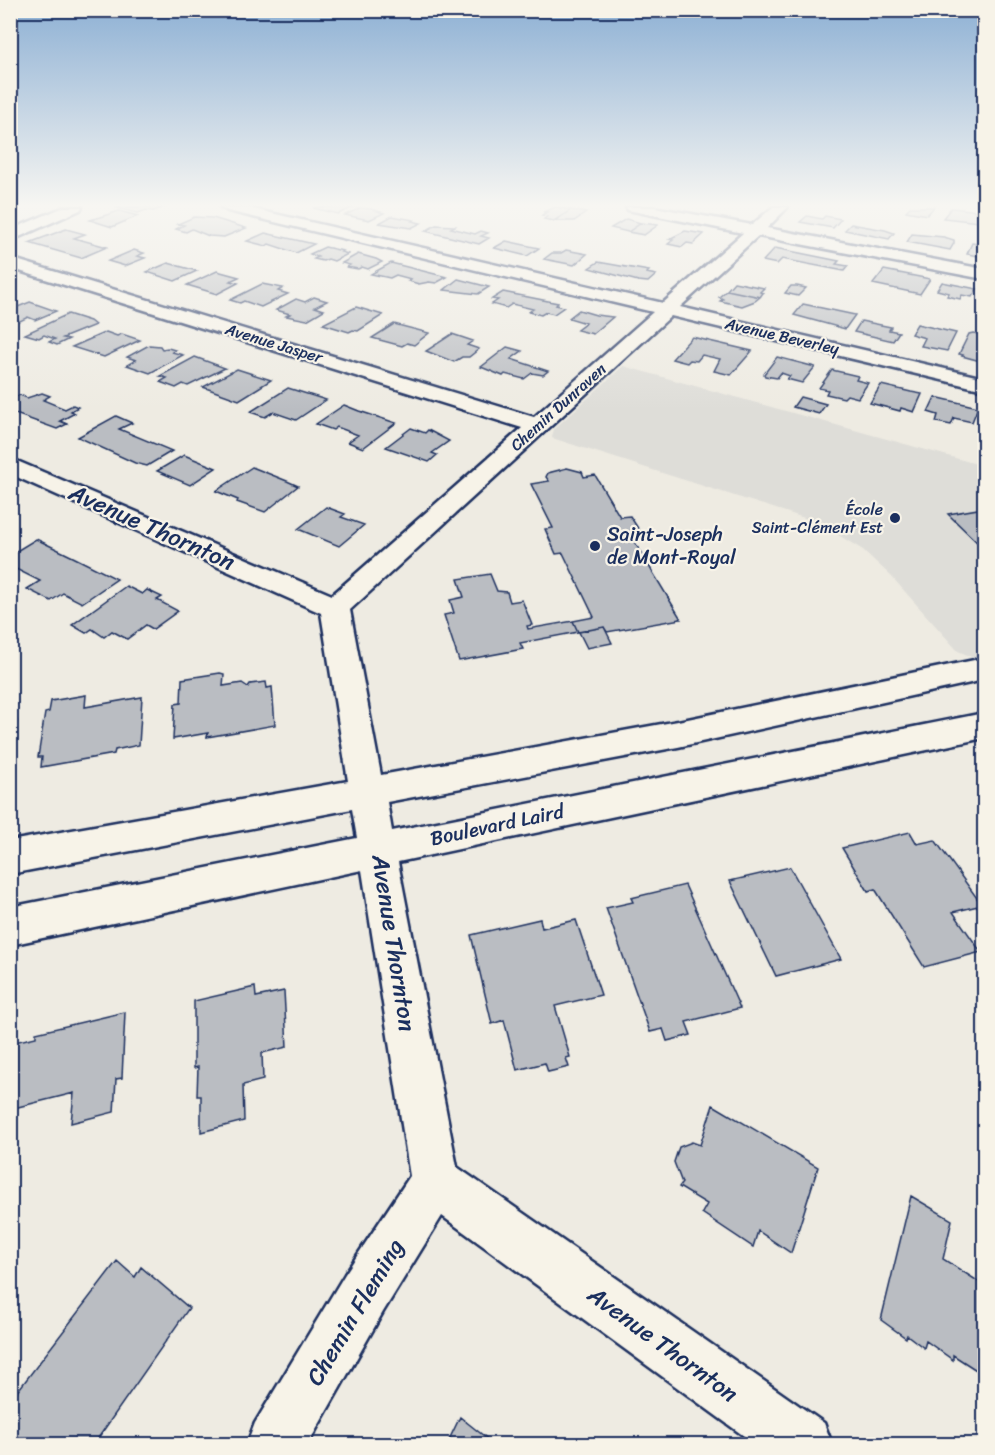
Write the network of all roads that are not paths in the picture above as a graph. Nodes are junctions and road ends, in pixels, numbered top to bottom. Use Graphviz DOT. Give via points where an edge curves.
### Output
graph roads {
  1 [pos="49,275"];
  2 [pos="520,275"];
  3 [pos="704,275"];
  4 [pos="666,309"];
  5 [pos="984,384"];
  6 [pos="537,425"];
  7 [pos="10,465"];
  8 [pos="335,608"];
  9 [pos="984,669"];
  10 [pos="984,725"];
  11 [pos="366,791"];
  12 [pos="379,850"];
  13 [pos="10,858"];
  14 [pos="10,926"];
  15 [pos="435,1181"];
  16 [pos="276,1444"];
  17 [pos="803,1444"];
  1 -- 6 [label="street, Avenue Jasper"];
  2 -- 4 [label="street, Avenue Beverley"];
  3 -- 4 [label="street, Chemin Dunraven"];
  4 -- 5 [label="street, Avenue Beverley"];
  4 -- 6 [label="street, Chemin Dunraven"];
  6 -- 8 [label="street, Chemin Dunraven"];
  7 -- 8 [label="street, Avenue Thornton"];
  8 -- 11 [label="street, Avenue Thornton"];
  9 -- 11 [label="street" via="700,730"];
  10 -- 12 [label="street, Boulevard Laird"];
  11 -- 12 [label="street, Avenue Thornton"];
  11 -- 13 [label="street"];
  12 -- 14 [label="street, Boulevard Laird"];
  12 -- 15 [label="street, Avenue Thornton"];
  15 -- 16 [label="street, Chemin Fleming" via="363,1293"];
  15 -- 17 [label="street, Avenue Thornton"];
}
